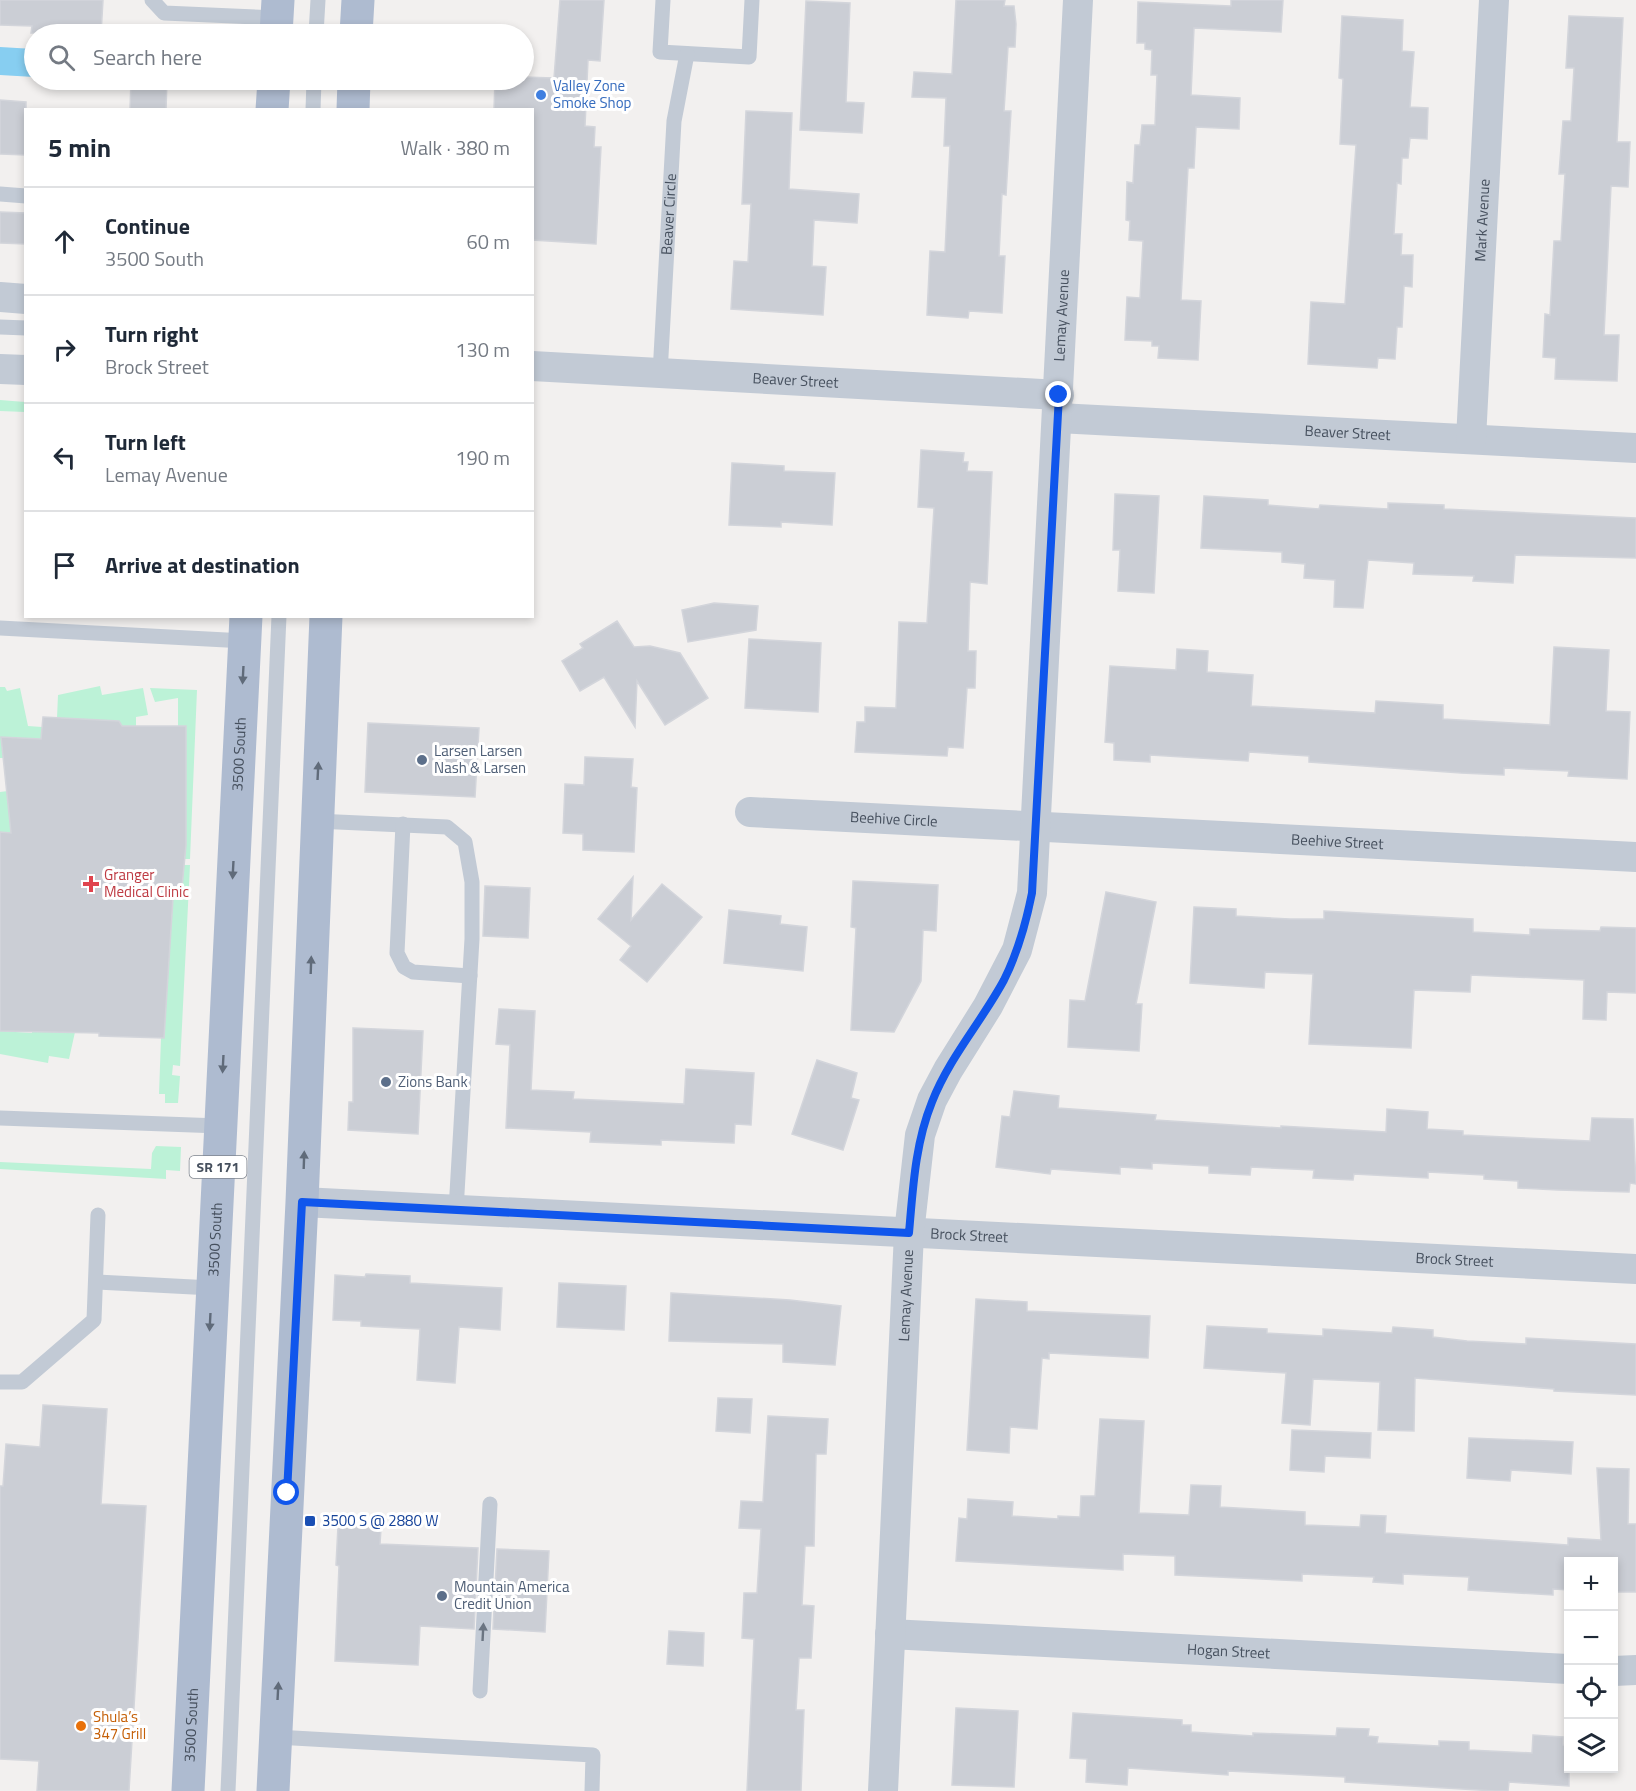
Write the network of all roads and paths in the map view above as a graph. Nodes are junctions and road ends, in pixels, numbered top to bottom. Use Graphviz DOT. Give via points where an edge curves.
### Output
graph roads {
  1 [pos="152,0"];
  2 [pos="318,0"];
  3 [pos="358,0"];
  4 [pos="663,0"];
  5 [pos="752,0"];
  6 [pos="1078,0"];
  7 [pos="1494,0"];
  8 [pos="277,17"];
  9 [pos="317,24"];
  10 [pos="357,24"];
  11 [pos="687,54"];
  12 [pos="273,90"];
  13 [pos="314,90"];
  14 [pos="354,90"];
  15 [pos="272,108"];
  16 [pos="313,108"];
  17 [pos="353,108"];
  18 [pos="0,194"];
  19 [pos="24,196"];
  20 [pos="0,297"];
  21 [pos="24,299"];
  22 [pos="0,327"];
  23 [pos="24,328"];
  24 [pos="534,366"];
  25 [pos="0,369"];
  26 [pos="24,370"];
  27 [pos="660,374"];
  28 [pos="1058,406"];
  29 [pos="1471,439"];
  30 [pos="1636,448"];
  31 [pos="279,618"];
  32 [pos="307,618"];
  33 [pos="326,618"];
  34 [pos="0,628"];
  35 [pos="246,629"];
  36 [pos="322,690"];
  37 [pos="750,812"];
  38 [pos="316,821"];
  39 [pos="403,824"];
  40 [pos="1038,826"];
  41 [pos="1636,857"];
  42 [pos="470,976"];
  43 [pos="0,1118"];
  44 [pos="220,1126"];
  45 [pos="302,1202"];
  46 [pos="456,1210"];
  47 [pos="98,1215"];
  48 [pos="909,1233"];
  49 [pos="1636,1269"];
  50 [pos="97,1282"];
  51 [pos="212,1288"];
  52 [pos="0,1382"];
  53 [pos="490,1504"];
  54 [pos="890,1634"];
  55 [pos="1564,1669"];
  56 [pos="1636,1670"];
  57 [pos="1618,1671"];
  58 [pos="480,1691"];
  59 [pos="276,1737"];
  60 [pos="188,1791"];
  61 [pos="228,1791"];
  62 [pos="273,1791"];
  63 [pos="592,1791"];
  64 [pos="883,1791"];
  1 -- 8 [label="lane" via="164,13"];
  2 -- 9 [label="lane"];
  3 -- 10 [label="main road"];
  4 -- 11 [label="lane" via="660,52"];
  5 -- 11 [label="lane" via="749,57"];
  6 -- 28 [label="street, Lemay Avenue"];
  7 -- 29 [label="street, Mark Avenue"];
  11 -- 27 [label="lane, Beaver Circle" via="674,121"];
  12 -- 15 [label="main road"];
  13 -- 16 [label="lane"];
  14 -- 17 [label="main road"];
  18 -- 19 [label="lane"];
  20 -- 21 [label="street"];
  22 -- 23 [label="lane"];
  24 -- 27 [label="street, Beaver Street"];
  25 -- 26 [label="street"];
  27 -- 28 [label="street, Beaver Street"];
  28 -- 29 [label="street, Beaver Street"];
  28 -- 40 [label="street, Lemay Avenue"];
  29 -- 30 [label="street, Beaver Street"];
  31 -- 61 [label="lane"];
  32 -- 36 [label="main road"];
  33 -- 36 [label="main road"];
  34 -- 35 [label="lane"];
  35 -- 44 [label="main road, 3500 South / SR 171, one-way"];
  38 -- 36 [label="main road, one-way"];
  37 -- 40 [label="street, Beehive Circle"];
  38 -- 39 [label="lane"];
  45 -- 38 [label="main road, one-way"];
  39 -- 42 [label="lane" via="447,827 465,842 472,882"];
  39 -- 42 [label="lane" via="397,953 404,967 413,972"];
  40 -- 41 [label="street, Beehive Street"];
  40 -- 48 [label="street, Lemay Avenue" via="1032,893 1017,950 932,1100 920,1135"];
  42 -- 46 [label="lane"];
  43 -- 44 [label="lane"];
  44 -- 51 [label="main road, 3500 South / SR 171"];
  45 -- 46 [label="street, Brock Street"];
  59 -- 45 [label="main road, one-way"];
  46 -- 48 [label="street, Brock Street"];
  47 -- 50 [label="lane"];
  48 -- 49 [label="street, Brock Street"];
  48 -- 54 [label="street, Lemay Avenue"];
  50 -- 51 [label="lane"];
  50 -- 52 [label="lane" via="94,1320 22,1383"];
  51 -- 60 [label="main road, 3500 South / SR 171, one-way"];
  58 -- 53 [label="lane, one-way"];
  54 -- 55 [label="street, Hogan Street"];
  54 -- 64 [label="street, Lemay Avenue"];
  56 -- 57 [label="street"];
  59 -- 62 [label="main road"];
  59 -- 63 [label="lane" via="593,1755"];
}
